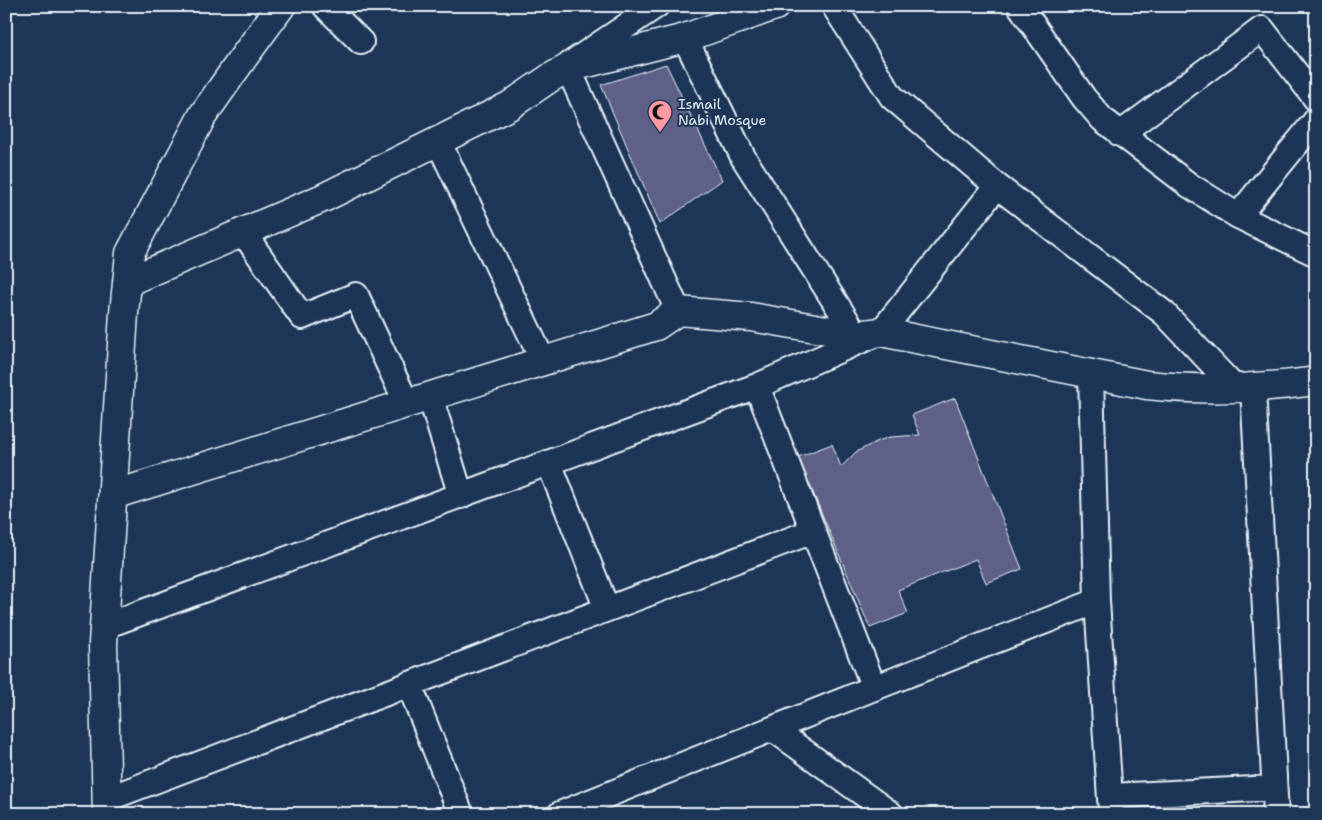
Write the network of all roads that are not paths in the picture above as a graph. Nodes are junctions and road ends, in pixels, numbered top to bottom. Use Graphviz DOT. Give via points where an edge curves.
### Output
graph roads {
  1 [pos="281,6"];
  2 [pos="325,6"];
  3 [pos="656,6"];
  4 [pos="774,6"];
  5 [pos="834,6"];
  6 [pos="1020,6"];
  7 [pos="684,38"];
  8 [pos="361,42"];
  9 [pos="559,73"];
  10 [pos="1316,99"];
  11 [pos="1316,120"];
  12 [pos="1120,134"];
  13 [pos="438,141"];
  14 [pos="997,186"];
  15 [pos="1238,216"];
  16 [pos="243,232"];
  17 [pos="1316,254"];
  18 [pos="127,282"];
  19 [pos="678,311"];
  20 [pos="869,334"];
  21 [pos="543,361"];
  22 [pos="1092,375"];
  23 [pos="1316,381"];
  24 [pos="757,386"];
  25 [pos="1244,388"];
  26 [pos="418,400"];
  27 [pos="549,463"];
  28 [pos="112,495"];
  29 [pos="461,496"];
  30 [pos="813,531"];
  31 [pos="1097,601"];
  32 [pos="608,609"];
  33 [pos="105,626"];
  34 [pos="408,684"];
  35 [pos="874,688"];
  36 [pos="773,729"];
  37 [pos="1274,788"];
  38 [pos="1110,805"];
  39 [pos="107,806"];
  40 [pos="570,812"];
  41 [pos="460,814"];
  42 [pos="890,814"];
  43 [pos="1276,814"];
  1 -- 18 [label="street" via="204,115 130,253"];
  2 -- 8 [label="street"];
  3 -- 9 [label="street"];
  4 -- 7 [label="street"];
  5 -- 14 [label="street" via="892,97"];
  6 -- 12 [label="street" via="1084,98"];
  7 -- 9 [label="street"];
  7 -- 20 [label="street" via="743,157"];
  9 -- 13 [label="street" via="509,106"];
  9 -- 19 [label="street"];
  10 -- 12 [label="street" via="1262,29"];
  11 -- 15 [label="street"];
  12 -- 15 [label="street" via="1189,185"];
  13 -- 16 [label="street" via="323,198"];
  13 -- 21 [label="street"];
  14 -- 20 [label="street"];
  14 -- 25 [label="street" via="1164,313"];
  15 -- 17 [label="street"];
  16 -- 18 [label="street"];
  16 -- 26 [label="street" via="302,317 356,295"];
  18 -- 28 [label="street"];
  19 -- 20 [label="street" via="752,317"];
  19 -- 21 [label="street" via="656,326"];
  20 -- 22 [label="street"];
  20 -- 24 [label="street"];
  21 -- 26 [label="street"];
  22 -- 25 [label="street" via="1187,389"];
  22 -- 31 [label="street"];
  23 -- 25 [label="street"];
  24 -- 27 [label="street"];
  24 -- 30 [label="street"];
  25 -- 37 [label="street"];
  26 -- 28 [label="street"];
  26 -- 29 [label="street"];
  27 -- 29 [label="street"];
  27 -- 32 [label="street"];
  28 -- 33 [label="street"];
  29 -- 33 [label="street"];
  30 -- 32 [label="street"];
  30 -- 35 [label="street"];
  31 -- 35 [label="street"];
  31 -- 38 [label="street"];
  32 -- 34 [label="street"];
  33 -- 39 [label="street"];
  34 -- 39 [label="street"];
  34 -- 41 [label="street"];
  35 -- 36 [label="street"];
  36 -- 40 [label="street"];
  36 -- 42 [label="street"];
  37 -- 38 [label="street"];
  37 -- 43 [label="street"];
}
